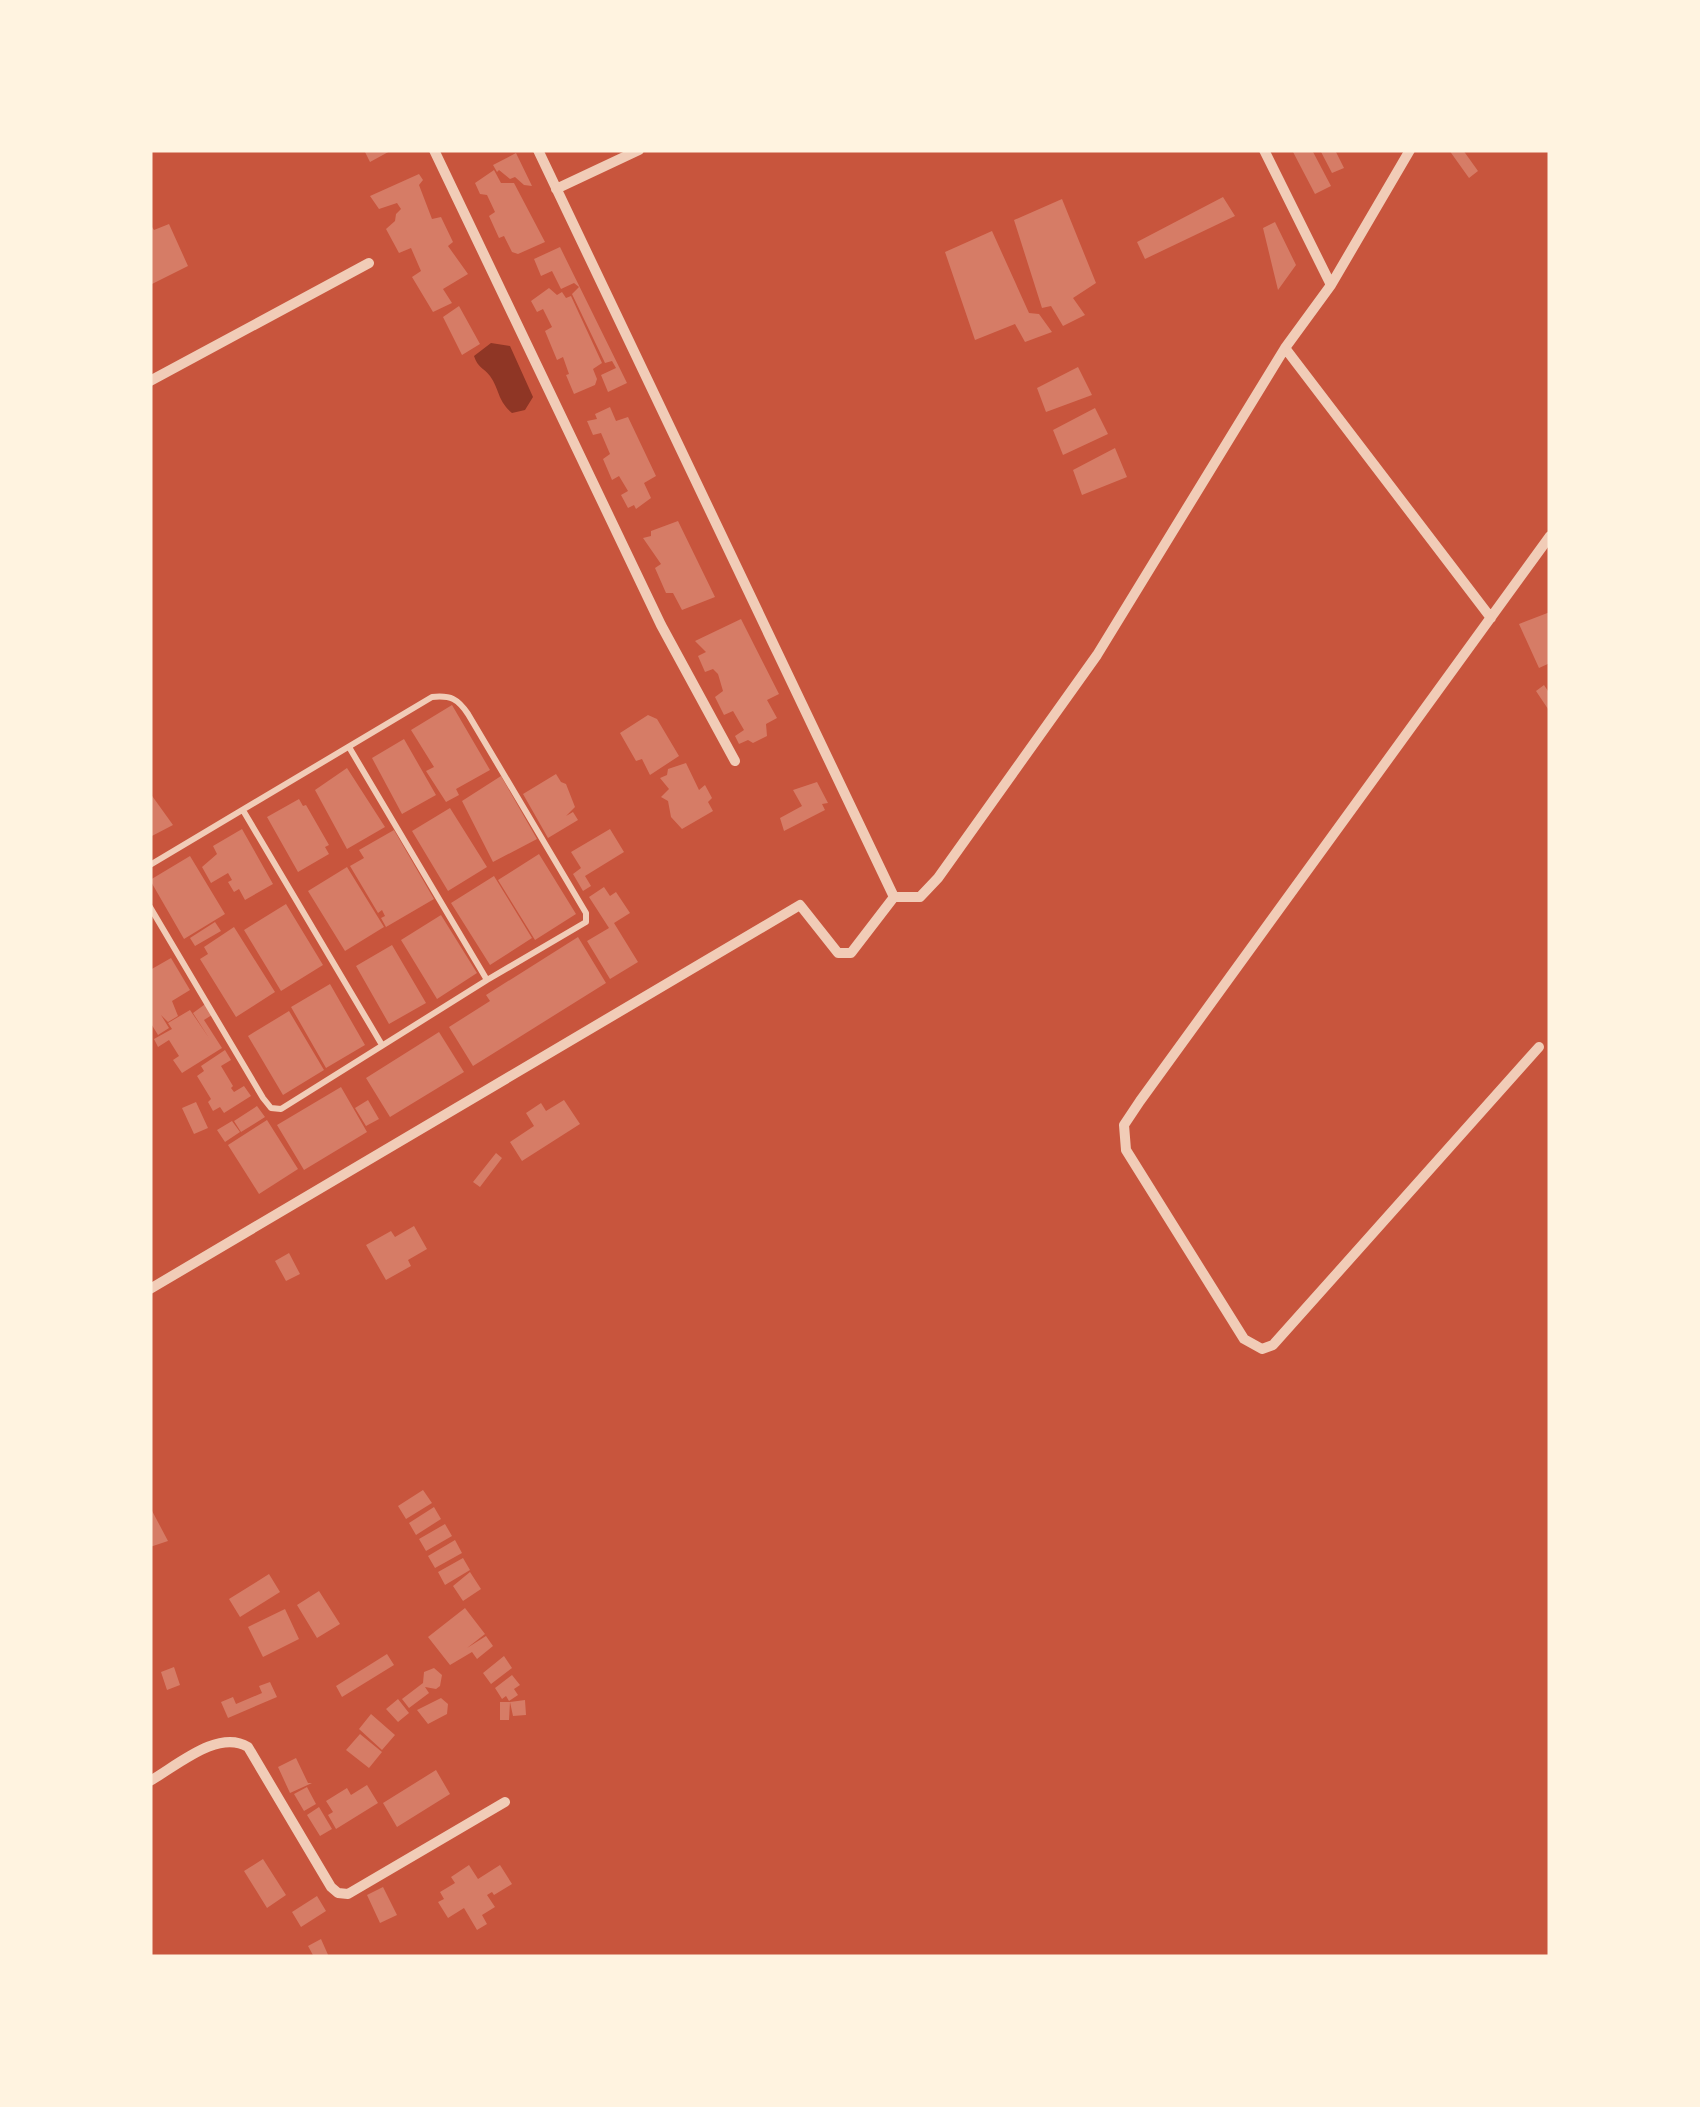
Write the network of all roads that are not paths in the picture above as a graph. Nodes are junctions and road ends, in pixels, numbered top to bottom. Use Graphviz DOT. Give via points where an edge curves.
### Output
graph roads {
  1 [pos="434,150"];
  2 [pos="538,150"];
  3 [pos="639,150"];
  4 [pos="1264,150"];
  5 [pos="1410,150"];
  6 [pos="556,189"];
  7 [pos="368,264"];
  8 [pos="1331,285"];
  9 [pos="1286,348"];
  10 [pos="150,382"];
  11 [pos="1550,536"];
  12 [pos="1491,618"];
  13 [pos="349,747"];
  14 [pos="735,761"];
  15 [pos="244,812"];
  16 [pos="150,865"];
  17 [pos="894,897"];
  18 [pos="150,906"];
  19 [pos="487,980"];
  20 [pos="382,1045"];
  21 [pos="1539,1047"];
  22 [pos="150,1289"];
  23 [pos="150,1781"];
  24 [pos="505,1802"];
  1 -- 14 [label="street" via="661,625"];
  2 -- 6 [label="street"];
  3 -- 6 [label="street"];
  4 -- 8 [label="street"];
  5 -- 8 [label="street"];
  6 -- 17 [label="street"];
  7 -- 10 [label="street"];
  8 -- 9 [label="street"];
  9 -- 12 [label="street"];
  9 -- 17 [label="street" via="1098,656 938,878 920,896"];
  11 -- 12 [label="street"];
  12 -- 21 [label="street" via="1140,1101 1124,1125 1126,1150 1244,1339 1262,1349 1273,1345"];
  13 -- 15 [label="lane"];
  13 -- 19 [label="lane"];
  13 -- 19 [label="lane" via="432,697 460,702 582,901 586,922"];
  15 -- 16 [label="lane"];
  15 -- 20 [label="lane"];
  17 -- 22 [label="street" via="851,953 838,952 800,906"];
  18 -- 20 [label="lane" via="270,1108 296,1102"];
  19 -- 20 [label="lane"];
  23 -- 24 [label="street" via="221,1741 236,1740 248,1747 331,1888 348,1894"];
}
